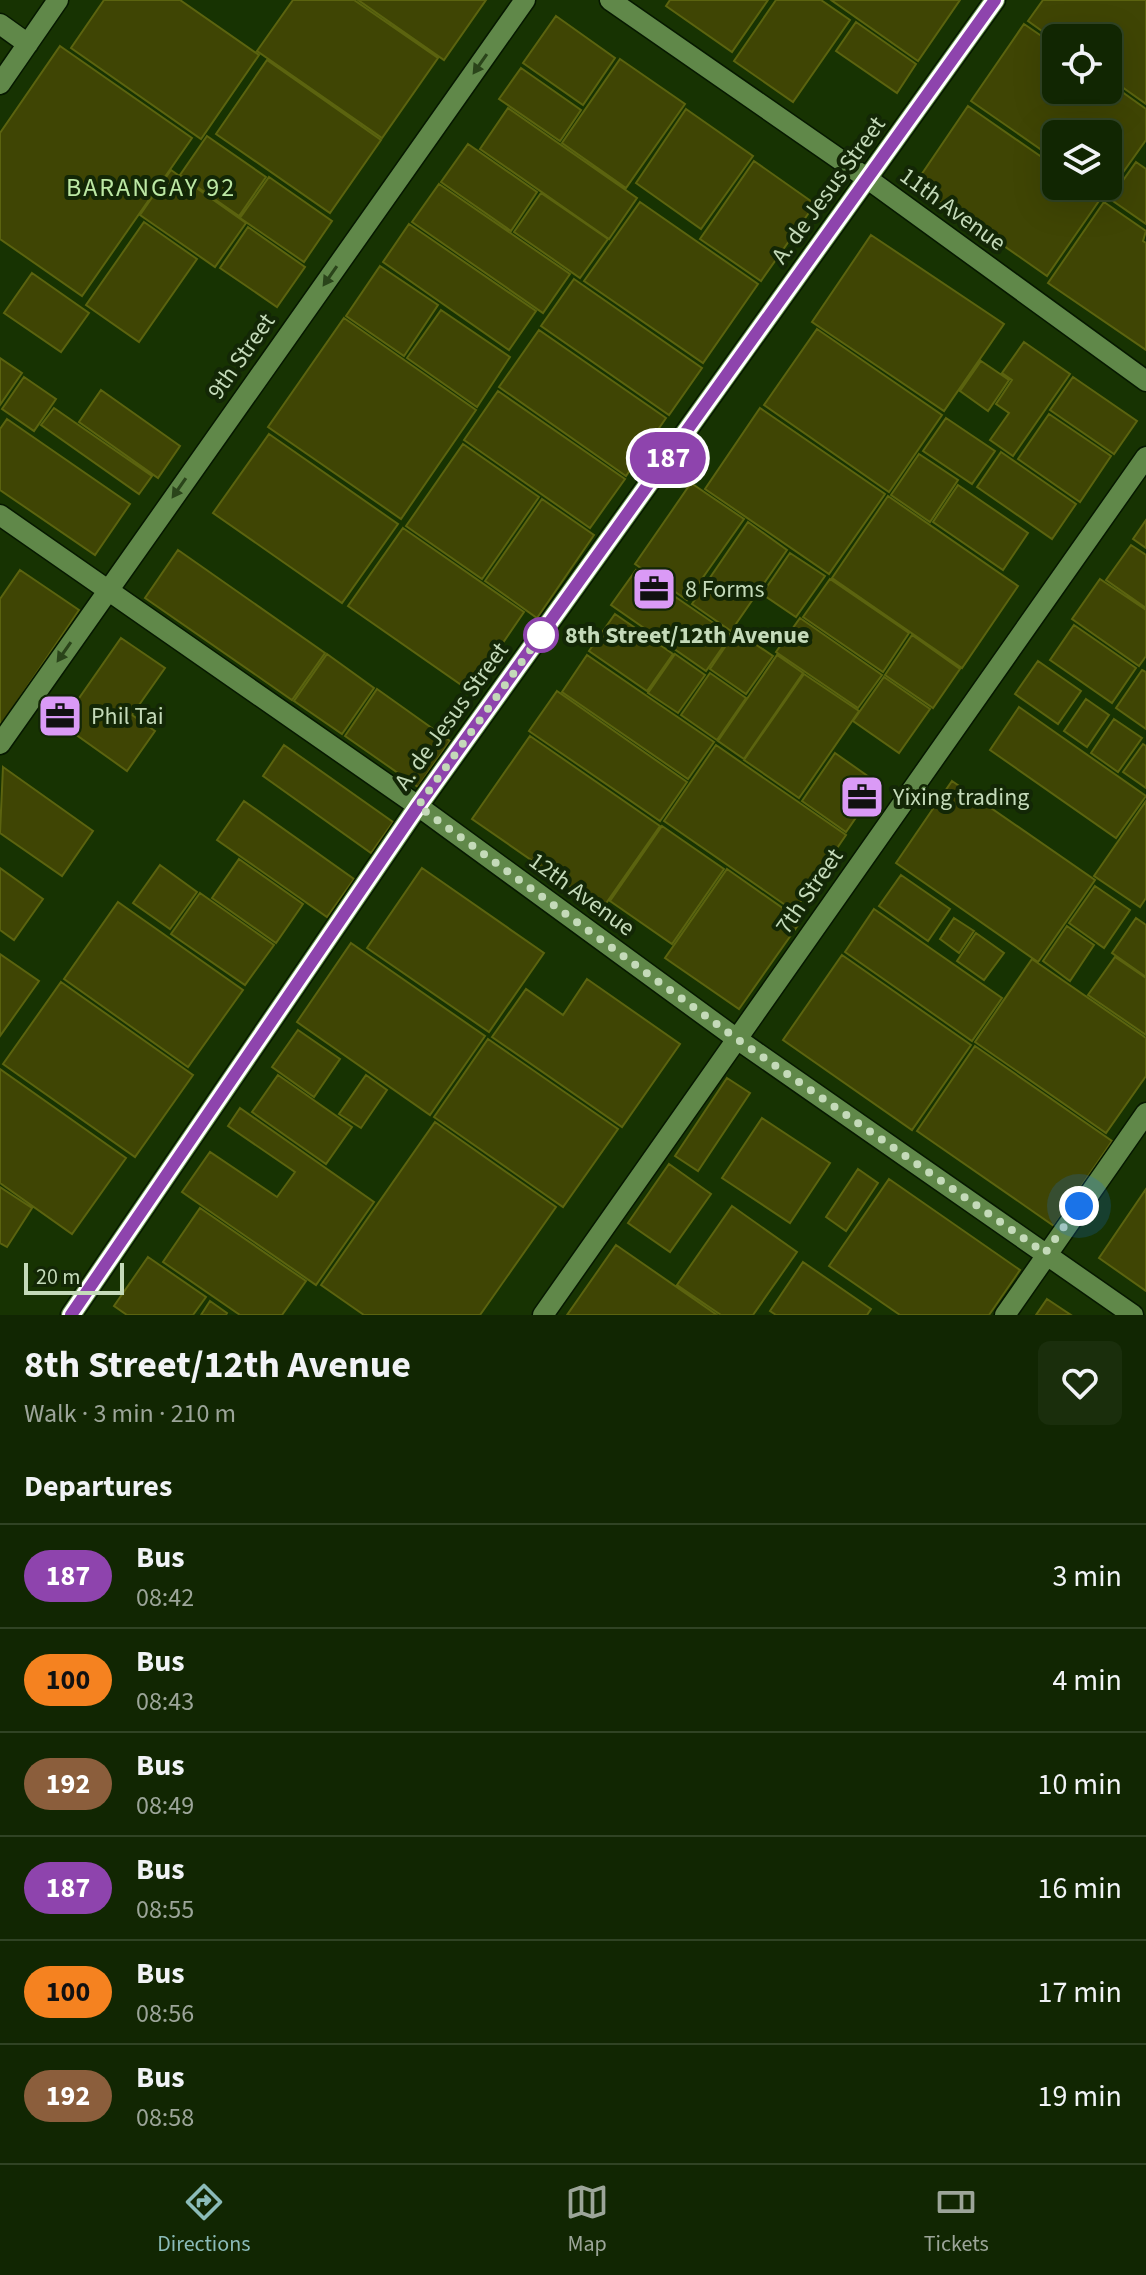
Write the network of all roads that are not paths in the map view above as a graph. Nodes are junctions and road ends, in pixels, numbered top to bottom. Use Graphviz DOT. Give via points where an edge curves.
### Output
graph roads {
  1 [pos="58,0"];
  2 [pos="525,0"];
  3 [pos="610,0"];
  4 [pos="995,0"];
  5 [pos="0,24"];
  6 [pos="28,44"];
  7 [pos="0,84"];
  8 [pos="868,179"];
  9 [pos="1146,381"];
  10 [pos="1146,457"];
  11 [pos="0,515"];
  12 [pos="108,588"];
  13 [pos="0,744"];
  14 [pos="418,806"];
  15 [pos="737,1039"];
  16 [pos="1146,1113"];
  17 [pos="1045,1253"];
  18 [pos="71,1315"];
  19 [pos="543,1315"];
  20 [pos="1005,1315"];
  21 [pos="1133,1315"];
  1 -- 6 [label="street"];
  2 -- 12 [label="street, 9th Street, one-way"];
  3 -- 8 [label="street, 11th Avenue"];
  4 -- 8 [label="main road, A. de Jesus Street"];
  5 -- 6 [label="street"];
  6 -- 7 [label="street"];
  8 -- 9 [label="street, 11th Avenue"];
  8 -- 14 [label="main road, A. de Jesus Street"];
  10 -- 15 [label="street, 7th Street"];
  11 -- 12 [label="street, 12th Avenue"];
  12 -- 13 [label="street, 9th Street, one-way"];
  12 -- 14 [label="street, 12th Avenue"];
  14 -- 15 [label="street, 12th Avenue"];
  14 -- 18 [label="main road, A. de Jesus Street"];
  15 -- 17 [label="street, 12th Avenue"];
  15 -- 19 [label="street, 7th Street"];
  16 -- 17 [label="street"];
  17 -- 20 [label="street"];
  17 -- 21 [label="street, 12th Avenue"];
}
